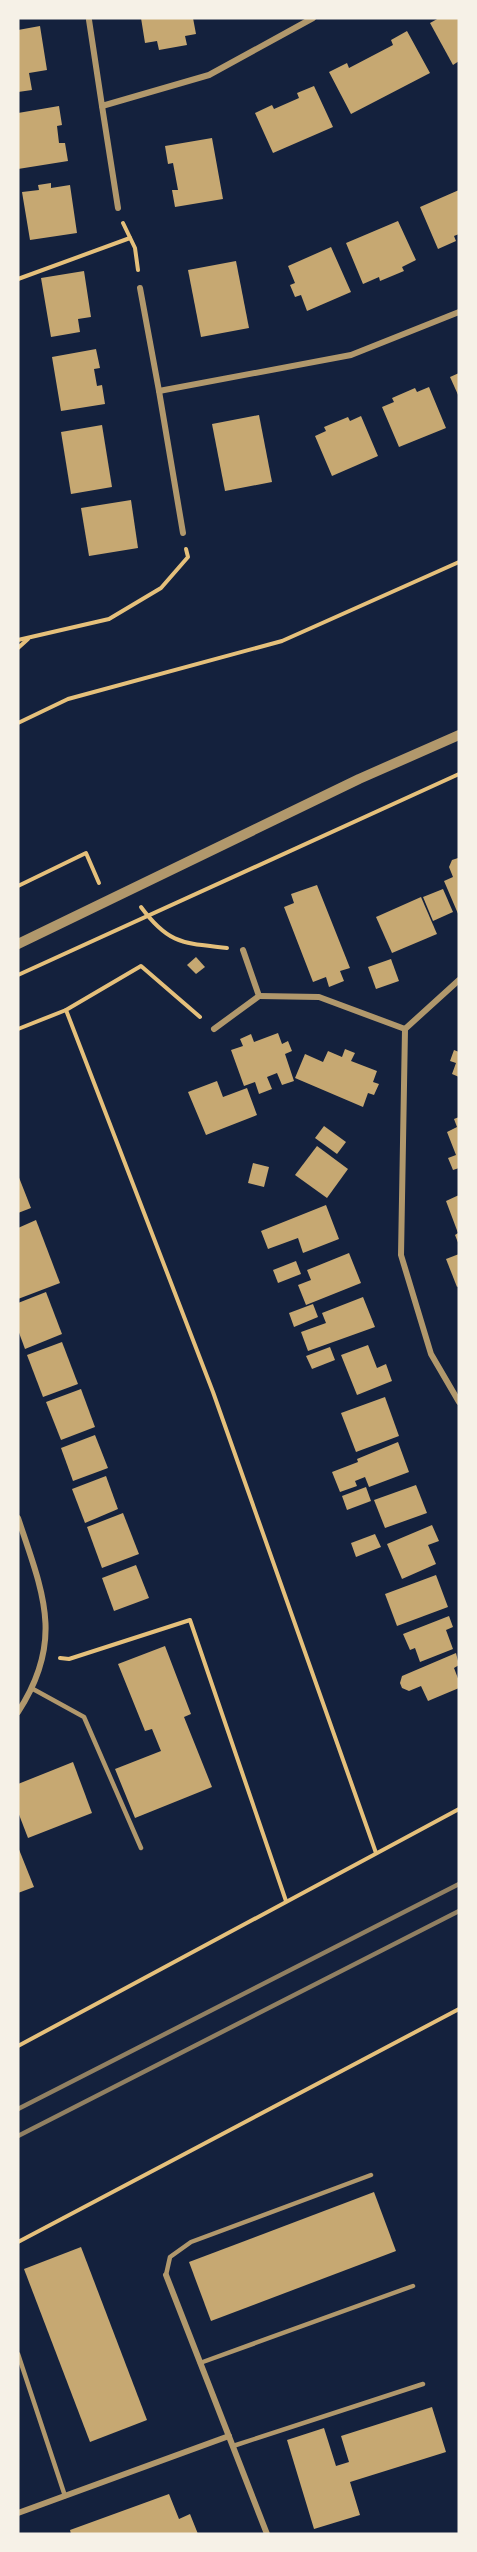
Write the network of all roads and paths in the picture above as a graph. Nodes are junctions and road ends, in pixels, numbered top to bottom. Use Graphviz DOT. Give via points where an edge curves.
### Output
graph roads {
  1 [pos="313,18"];
  2 [pos="89,20"];
  3 [pos="102,106"];
  4 [pos="118,208"];
  5 [pos="130,238"];
  6 [pos="18,279"];
  7 [pos="140,288"];
  8 [pos="459,312"];
  9 [pos="159,391"];
  10 [pos="183,533"];
  11 [pos="459,562"];
  12 [pos="31,637"];
  13 [pos="18,640"];
  14 [pos="18,648"];
  15 [pos="18,723"];
  16 [pos="459,735"];
  17 [pos="459,774"];
  18 [pos="18,886"];
  19 [pos="129,890"];
  20 [pos="106,900"];
  21 [pos="147,915"];
  22 [pos="18,944"];
  23 [pos="243,950"];
  24 [pos="18,975"];
  25 [pos="459,980"];
  26 [pos="260,996"];
  27 [pos="66,1010"];
  28 [pos="18,1029"];
  29 [pos="214,1029"];
  30 [pos="405,1029"];
  31 [pos="459,1402"];
  32 [pos="18,1518"];
  33 [pos="44,1656"];
  34 [pos="33,1689"];
  35 [pos="18,1712"];
  36 [pos="459,1809"];
  37 [pos="141,1848"];
  38 [pos="376,1853"];
  39 [pos="286,1902"];
  40 [pos="459,2009"];
  41 [pos="18,2046"];
  42 [pos="371,2175"];
  43 [pos="18,2242"];
  44 [pos="166,2275"];
  45 [pos="413,2286"];
  46 [pos="18,2354"];
  47 [pos="200,2363"];
  48 [pos="423,2384"];
  49 [pos="229,2436"];
  50 [pos="233,2446"];
  51 [pos="65,2496"];
  52 [pos="18,2513"];
  53 [pos="267,2534"];
  1 -- 3 [label="street" via="209,75"];
  2 -- 3 [label="street"];
  3 -- 4 [label="street"];
  4 -- 5 [label="path"];
  5 -- 6 [label="path"];
  5 -- 7 [label="path"];
  7 -- 9 [label="street"];
  8 -- 9 [label="street" via="351,355"];
  9 -- 10 [label="street"];
  10 -- 12 [label="path" via="188,557 161,588 109,619"];
  11 -- 15 [label="path" via="282,641 68,699"];
  12 -- 13 [label="path"];
  12 -- 14 [label="path"];
  16 -- 19 [label="street"];
  17 -- 21 [label="path"];
  18 -- 20 [label="path" via="86,853"];
  19 -- 20 [label="street"];
  19 -- 21 [label="path"];
  20 -- 22 [label="street"];
  21 -- 23 [label="path" via="155,926 180,942"];
  21 -- 24 [label="path"];
  23 -- 26 [label="street"];
  25 -- 30 [label="street"];
  26 -- 29 [label="street"];
  26 -- 30 [label="street" via="319,997"];
  27 -- 28 [label="path"];
  27 -- 29 [label="path" via="141,966"];
  27 -- 38 [label="path" via="213,1392"];
  30 -- 31 [label="street" via="401,1255 431,1354"];
  32 -- 33 [label="street" via="47,1621"];
  33 -- 34 [label="street"];
  33 -- 39 [label="path" via="69,1659 190,1620"];
  34 -- 35 [label="street"];
  34 -- 37 [label="lane" via="84,1717"];
  36 -- 38 [label="path"];
  38 -- 39 [label="path"];
  39 -- 41 [label="path"];
  40 -- 43 [label="path"];
  42 -- 44 [label="lane" via="191,2242 170,2257"];
  44 -- 47 [label="street"];
  45 -- 47 [label="lane"];
  46 -- 51 [label="lane"];
  47 -- 49 [label="street"];
  48 -- 50 [label="lane"];
  49 -- 50 [label="street"];
  49 -- 51 [label="street"];
  50 -- 53 [label="street"];
  51 -- 52 [label="street"];
}
